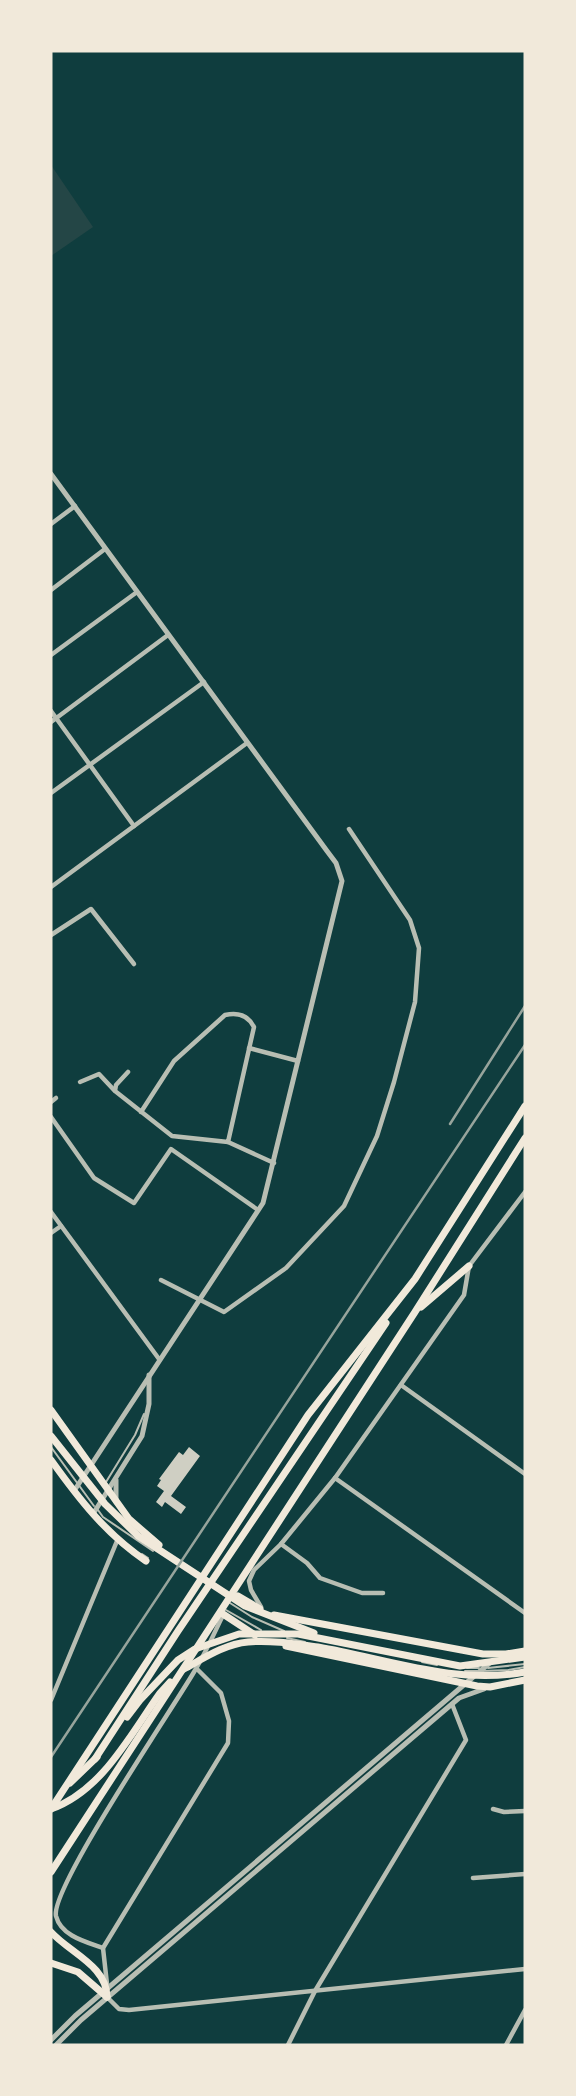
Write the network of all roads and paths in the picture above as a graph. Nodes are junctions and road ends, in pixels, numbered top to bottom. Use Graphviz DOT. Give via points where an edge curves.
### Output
graph roads {
  1 [pos="51,474"];
  2 [pos="75,506"];
  3 [pos="51,524"];
  4 [pos="105,549"];
  5 [pos="51,590"];
  6 [pos="137,592"];
  7 [pos="169,635"];
  8 [pos="51,655"];
  9 [pos="204,682"];
  10 [pos="51,711"];
  11 [pos="53,720"];
  12 [pos="247,743"];
  13 [pos="90,766"];
  14 [pos="51,793"];
  15 [pos="134,826"];
  16 [pos="349,829"];
  17 [pos="51,887"];
  18 [pos="51,935"];
  19 [pos="134,964"];
  20 [pos="249,1048"];
  21 [pos="298,1062"];
  22 [pos="128,1072"];
  23 [pos="80,1082"];
  24 [pos="115,1091"];
  25 [pos="525,1106"];
  26 [pos="141,1112"];
  27 [pos="51,1117"];
  28 [pos="525,1138"];
  29 [pos="228,1142"];
  30 [pos="274,1163"];
  31 [pos="525,1192"];
  32 [pos="258,1210"];
  33 [pos="51,1212"];
  34 [pos="61,1226"];
  35 [pos="51,1233"];
  36 [pos="469,1266"];
  37 [pos="415,1279"];
  38 [pos="162,1280"];
  39 [pos="199,1301"];
  40 [pos="415,1312"];
  41 [pos="159,1359"];
  42 [pos="149,1376"];
  43 [pos="400,1385"];
  44 [pos="149,1404"];
  45 [pos="51,1410"];
  46 [pos="51,1436"];
  47 [pos="51,1447"];
  48 [pos="51,1460"];
  49 [pos="90,1465"];
  50 [pos="525,1474"];
  51 [pos="116,1477"];
  52 [pos="334,1478"];
  53 [pos="106,1487"];
  54 [pos="76,1488"];
  55 [pos="117,1503"];
  56 [pos="97,1514"];
  57 [pos="117,1541"];
  58 [pos="281,1544"];
  59 [pos="156,1548"];
  60 [pos="147,1559"];
  61 [pos="383,1593"];
  62 [pos="238,1596"];
  63 [pos="229,1603"];
  64 [pos="224,1612"];
  65 [pos="265,1612"];
  66 [pos="525,1613"];
  67 [pos="331,1640"];
  68 [pos="525,1651"];
  69 [pos="506,1654"];
  70 [pos="525,1657"];
  71 [pos="525,1665"];
  72 [pos="197,1669"];
  73 [pos="483,1669"];
  74 [pos="525,1672"];
  75 [pos="525,1680"];
  76 [pos="466,1684"];
  77 [pos="491,1687"];
  78 [pos="51,1700"];
  79 [pos="452,1704"];
  80 [pos="94,1759"];
  81 [pos="70,1779"];
  82 [pos="51,1796"];
  83 [pos="51,1809"];
  84 [pos="493,1809"];
  85 [pos="525,1811"];
  86 [pos="51,1817"];
  87 [pos="51,1872"];
  88 [pos="525,1874"];
  89 [pos="473,1878"];
  90 [pos="51,1932"];
  91 [pos="103,1948"];
  92 [pos="51,1963"];
  93 [pos="525,1969"];
  94 [pos="315,1991"];
  95 [pos="106,1993"];
  96 [pos="525,2010"];
  97 [pos="51,2040"];
  98 [pos="55,2045"];
  99 [pos="288,2045"];
  100 [pos="506,2045"];
  1 -- 2 [label="street"];
  2 -- 3 [label="street"];
  2 -- 4 [label="street"];
  4 -- 5 [label="street"];
  4 -- 6 [label="street"];
  6 -- 7 [label="street"];
  6 -- 8 [label="street"];
  7 -- 9 [label="street"];
  7 -- 11 [label="street"];
  9 -- 12 [label="street"];
  9 -- 13 [label="street"];
  10 -- 11 [label="street"];
  11 -- 13 [label="street"];
  12 -- 15 [label="street"];
  12 -- 21 [label="street" via="336,863 342,881"];
  13 -- 14 [label="street"];
  13 -- 15 [label="street"];
  15 -- 17 [label="street"];
  16 -- 39 [label="street" via="410,920 419,948 415,1002 391,1093 377,1136 344,1206 286,1268 224,1312"];
  18 -- 19 [label="street" via="91,909"];
  20 -- 21 [label="street"];
  20 -- 26 [label="street" via="251,1020 241,1014 225,1015 174,1061"];
  20 -- 29 [label="street"];
  21 -- 30 [label="street"];
  22 -- 24 [label="street"];
  23 -- 24 [label="street" via="99,1074"];
  24 -- 26 [label="street"];
  25 -- 37 [label="main road"];
  26 -- 29 [label="street" via="172,1136"];
  27 -- 32 [label="street" via="94,1178 134,1203 171,1149"];
  28 -- 40 [label="main road"];
  29 -- 30 [label="street"];
  30 -- 32 [label="street"];
  31 -- 36 [label="street"];
  32 -- 39 [label="street"];
  33 -- 34 [label="street"];
  34 -- 35 [label="street"];
  34 -- 41 [label="street"];
  36 -- 40 [label="main road"];
  36 -- 43 [label="street" via="464,1296"];
  37 -- 80 [label="main road"];
  37 -- 81 [label="main road" via="308,1415"];
  38 -- 39 [label="street"];
  39 -- 41 [label="street"];
  40 -- 87 [label="main road"];
  41 -- 42 [label="street"];
  42 -- 44 [label="street"];
  42 -- 49 [label="street"];
  43 -- 50 [label="street"];
  43 -- 52 [label="street"];
  44 -- 51 [label="street" via="142,1436"];
  44 -- 53 [label="lane"];
  45 -- 49 [label="main road"];
  46 -- 67 [label="main road" via="105,1504 138,1536 244,1606"];
  47 -- 54 [label="lane"];
  48 -- 54 [label="main road"];
  49 -- 53 [label="main road"];
  49 -- 54 [label="street"];
  51 -- 53 [label="street"];
  51 -- 55 [label="street"];
  52 -- 58 [label="street"];
  52 -- 66 [label="street"];
  53 -- 55 [label="main road"];
  53 -- 56 [label="street"];
  54 -- 56 [label="main road"];
  55 -- 59 [label="main road"];
  56 -- 57 [label="main road"];
  56 -- 59 [label="lane"];
  56 -- 60 [label="lane"];
  57 -- 60 [label="main road"];
  57 -- 78 [label="street"];
  58 -- 61 [label="street" via="320,1577 362,1593"];
  58 -- 65 [label="street" via="249,1581"];
  62 -- 65 [label="main road"];
  63 -- 73 [label="lane" via="293,1633 433,1664"];
  64 -- 72 [label="street"];
  64 -- 73 [label="lane" via="280,1636 432,1668"];
  64 -- 76 [label="main road" via="257,1636 283,1645"];
  65 -- 69 [label="main road" via="450,1649"];
  67 -- 70 [label="main road" via="460,1666"];
  67 -- 80 [label="main road" via="287,1633 239,1634 195,1649 140,1700"];
  68 -- 69 [label="main road"];
  69 -- 73 [label="street"];
  71 -- 73 [label="lane"];
  72 -- 91 [label="street" via="220,1693 229,1721 228,1744"];
  72 -- 91 [label="street" via="71,1869 55,1909 70,1934"];
  73 -- 76 [label="street"];
  74 -- 83 [label="main road" via="460,1676 297,1644 247,1642 182,1670 94,1783"];
  75 -- 77 [label="main road"];
  76 -- 77 [label="main road"];
  76 -- 95 [label="street"];
  77 -- 79 [label="street"];
  79 -- 94 [label="street" via="466,1740"];
  79 -- 95 [label="street"];
  80 -- 82 [label="main road"];
  81 -- 83 [label="main road"];
  81 -- 86 [label="main road"];
  84 -- 85 [label="street"];
  88 -- 89 [label="street"];
  90 -- 95 [label="main road" via="92,1966"];
  91 -- 95 [label="street"];
  92 -- 95 [label="main road" via="78,1972"];
  93 -- 94 [label="street"];
  94 -- 95 [label="street" via="129,2010 119,2009"];
  94 -- 99 [label="street"];
  95 -- 97 [label="street"];
  95 -- 98 [label="street"];
  96 -- 100 [label="street"];
}
